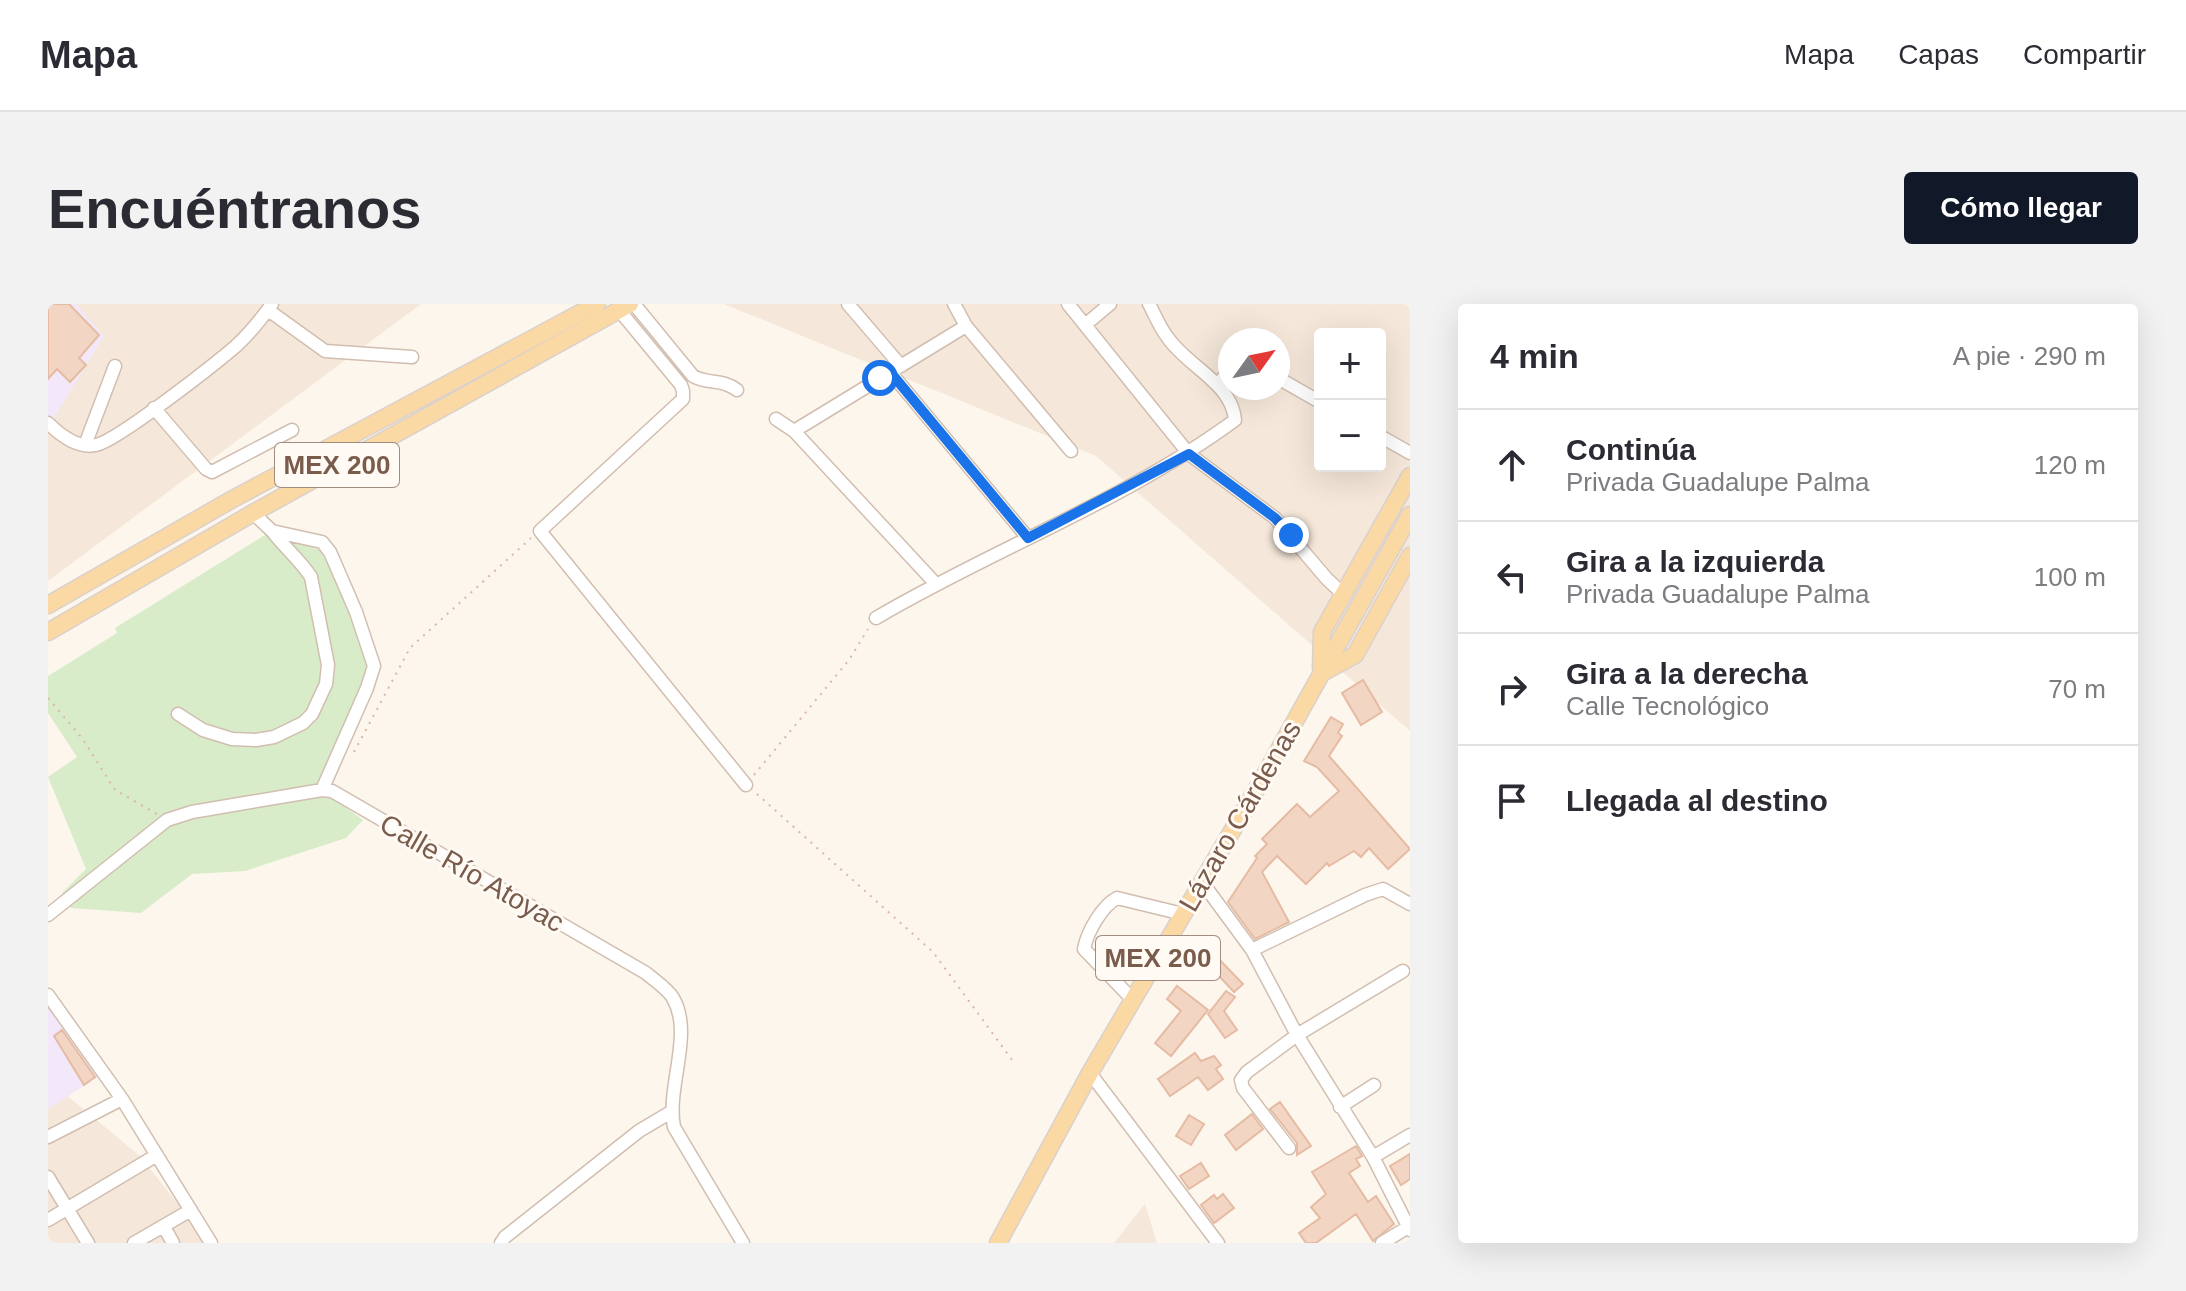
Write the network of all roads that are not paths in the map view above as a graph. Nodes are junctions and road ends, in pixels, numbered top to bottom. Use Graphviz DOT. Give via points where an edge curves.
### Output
graph roads {
  1 [pos="597,304"];
  2 [pos="848,304"];
  3 [pos="954,304"];
  4 [pos="1068,304"];
  5 [pos="1110,304"];
  6 [pos="1149,304"];
  7 [pos="627,306"];
  8 [pos="270,307"];
  9 [pos="1085,325"];
  10 [pos="966,326"];
  11 [pos="412,357"];
  12 [pos="115,366"];
  13 [pos="896,370"];
  14 [pos="1218,384"];
  15 [pos="1290,385"];
  16 [pos="737,390"];
  17 [pos="1230,400"];
  18 [pos="1316,400"];
  19 [pos="154,408"];
  20 [pos="776,419"];
  21 [pos="48,423"];
  22 [pos="292,430"];
  23 [pos="794,431"];
  24 [pos="59,435"];
  25 [pos="1386,439"];
  26 [pos="48,443"];
  27 [pos="85,445"];
  28 [pos="1071,451"];
  29 [pos="1410,453"];
  30 [pos="1189,454"];
  31 [pos="1410,476"];
  32 [pos="253,513"];
  33 [pos="1410,515"];
  34 [pos="272,531"];
  35 [pos="1028,538"];
  36 [pos="1410,556"];
  37 [pos="935,583"];
  38 [pos="1343,594"];
  39 [pos="48,605"];
  40 [pos="876,618"];
  41 [pos="48,632"];
  42 [pos="1320,674"];
  43 [pos="178,714"];
  44 [pos="746,785"];
  45 [pos="322,790"];
  46 [pos="1202,882"];
  47 [pos="1410,904"];
  48 [pos="1183,914"];
  49 [pos="48,915"];
  50 [pos="1252,950"];
  51 [pos="1403,971"];
  52 [pos="48,995"];
  53 [pos="1133,1000"];
  54 [pos="1297,1035"];
  55 [pos="1090,1073"];
  56 [pos="1374,1085"];
  57 [pos="122,1099"];
  58 [pos="1340,1107"];
  59 [pos="671,1112"];
  60 [pos="1410,1135"];
  61 [pos="48,1137"];
  62 [pos="1289,1148"];
  63 [pos="157,1155"];
  64 [pos="1373,1157"];
  65 [pos="48,1177"];
  66 [pos="68,1210"];
  67 [pos="191,1210"];
  68 [pos="48,1220"];
  69 [pos="164,1227"];
  70 [pos="1409,1228"];
  71 [pos="88,1243"];
  72 [pos="134,1243"];
  73 [pos="173,1243"];
  74 [pos="211,1243"];
  75 [pos="501,1243"];
  76 [pos="743,1243"];
  77 [pos="998,1243"];
  78 [pos="1218,1243"];
  79 [pos="1382,1243"];
  1 -- 39 [label="main road, MEX 200" via="231,500"];
  2 -- 13 [label="street"];
  3 -- 10 [label="street"];
  4 -- 9 [label="street"];
  5 -- 9 [label="street"];
  6 -- 14 [label="street" via="1168,339"];
  7 -- 16 [label="street" via="693,376"];
  7 -- 32 [label="main road, MEX 200"];
  7 -- 44 [label="street" via="681,385 683,399 540,531"];
  8 -- 11 [label="street" via="325,351"];
  8 -- 19 [label="street" via="238,345"];
  9 -- 30 [label="street"];
  10 -- 13 [label="street"];
  10 -- 28 [label="street"];
  12 -- 27 [label="street"];
  13 -- 23 [label="street"];
  13 -- 35 [label="street"];
  15 -- 18 [label="street"];
  17 -- 30 [label="street" via="1235,420"];
  19 -- 22 [label="street" via="212,472"];
  19 -- 27 [label="street" via="97,445"];
  20 -- 23 [label="street"];
  21 -- 24 [label="street"];
  23 -- 37 [label="street"];
  24 -- 26 [label="street"];
  24 -- 27 [label="street"];
  25 -- 29 [label="street"];
  30 -- 35 [label="street"];
  30 -- 38 [label="street" via="1275,518"];
  31 -- 38 [label="main road, MEX 200"];
  32 -- 34 [label="street"];
  32 -- 41 [label="main road, MEX 200"];
  33 -- 42 [label="main road, Lázaro Cárdenas / MEX 200"];
  34 -- 43 [label="street" via="311,577 328,665 312,714 274,737 256,740 221,736"];
  34 -- 45 [label="street" via="322,542 330,552 374,666"];
  35 -- 37 [label="street"];
  36 -- 42 [label="main road" via="1355,655"];
  37 -- 40 [label="street"];
  38 -- 42 [label="main road, MEX 200" via="1322,632"];
  42 -- 46 [label="main road, Lázaro Cárdenas / MEX 200"];
  45 -- 49 [label="street" via="167,820"];
  45 -- 59 [label="street, Calle Río Atoyac" via="332,791 646,973 673,997 682,1026"];
  46 -- 48 [label="main road, Lázaro Cárdenas / MEX 200"];
  46 -- 50 [label="street"];
  47 -- 50 [label="street" via="1383,889"];
  48 -- 53 [label="main road, Lázaro Cárdenas / MEX 200"];
  48 -- 53 [label="street" via="1117,898 1093,927 1084,949"];
  50 -- 54 [label="street"];
  51 -- 54 [label="street"];
  52 -- 57 [label="street"];
  53 -- 55 [label="main road, Lázaro Cárdenas / MEX 200"];
  54 -- 58 [label="street"];
  54 -- 62 [label="street" via="1241,1080"];
  55 -- 77 [label="main road, Lázaro Cárdenas / MEX 200"];
  55 -- 78 [label="street"];
  56 -- 58 [label="street"];
  57 -- 61 [label="street"];
  57 -- 63 [label="street"];
  58 -- 64 [label="street"];
  59 -- 75 [label="street" via="639,1131"];
  59 -- 76 [label="street, Calle Río Atoyac" via="687,1152"];
  60 -- 64 [label="street"];
  63 -- 66 [label="street"];
  63 -- 67 [label="street"];
  64 -- 70 [label="street"];
  65 -- 66 [label="street"];
  66 -- 68 [label="street"];
  66 -- 71 [label="street"];
  67 -- 69 [label="street"];
  67 -- 74 [label="street"];
  69 -- 72 [label="street"];
  69 -- 73 [label="street"];
  70 -- 79 [label="street"];
}
